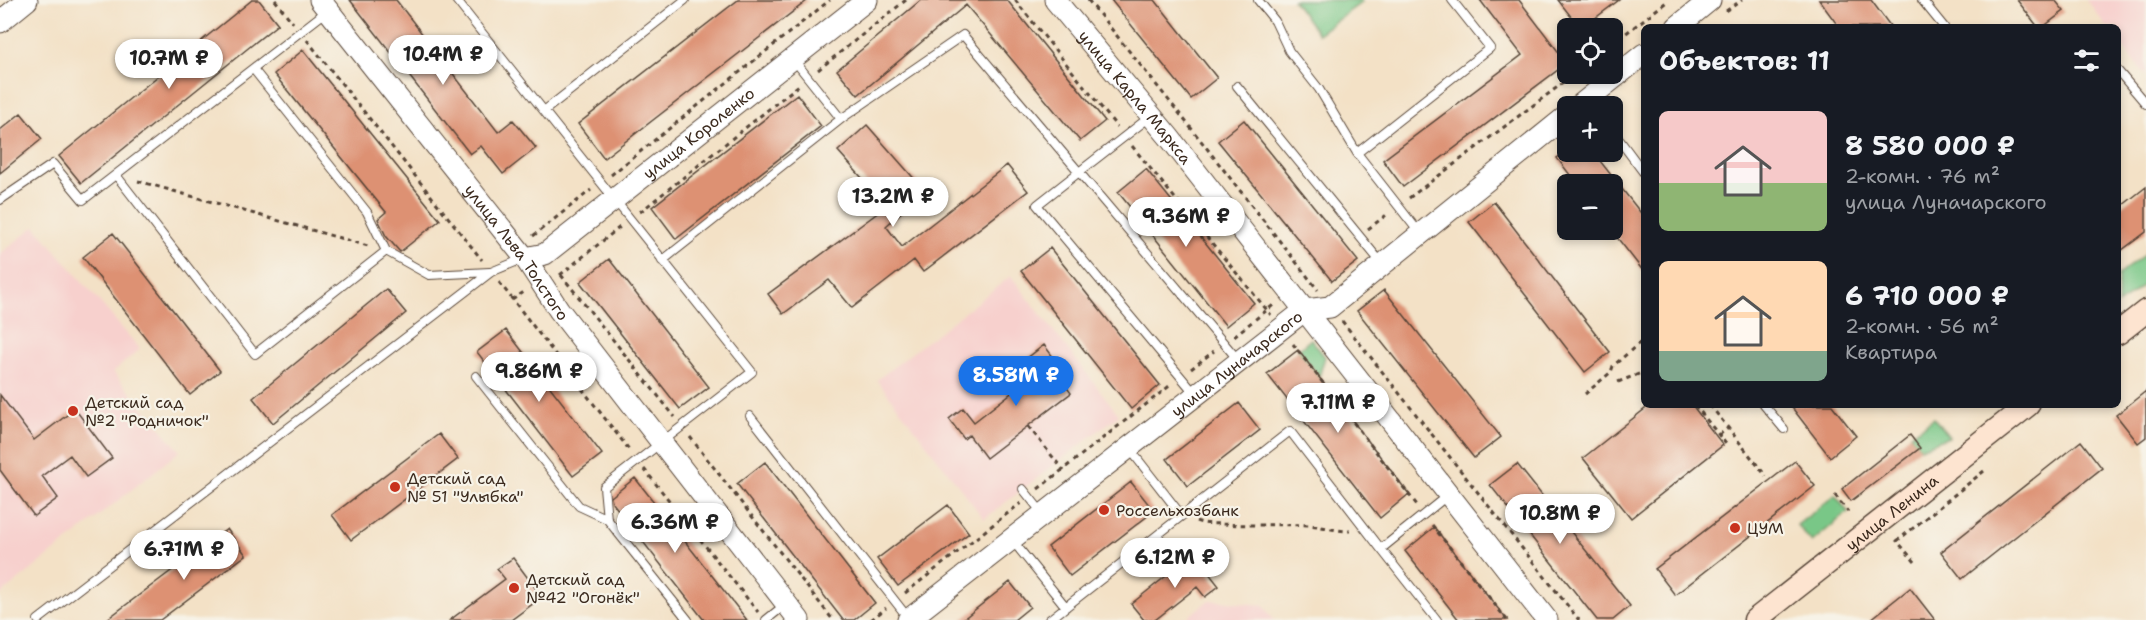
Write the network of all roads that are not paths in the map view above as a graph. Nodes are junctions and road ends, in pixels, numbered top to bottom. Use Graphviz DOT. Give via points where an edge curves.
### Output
graph roads {
  1 [pos="27,0"];
  2 [pos="456,0"];
  3 [pos="685,0"];
  4 [pos="867,0"];
  5 [pos="1055,0"];
  6 [pos="1258,0"];
  7 [pos="1452,0"];
  8 [pos="1710,0"];
  9 [pos="1922,0"];
  10 [pos="324,5"];
  11 [pos="0,22"];
  12 [pos="1681,24"];
  13 [pos="1942,24"];
  14 [pos="1641,57"];
  15 [pos="793,59"];
  16 [pos="254,70"];
  17 [pos="2121,75"];
  18 [pos="1237,86"];
  19 [pos="1597,96"];
  20 [pos="2146,104"];
  21 [pos="544,111"];
  22 [pos="1151,116"];
  23 [pos="841,119"];
  24 [pos="1557,125"];
  25 [pos="1623,145"];
  26 [pos="1357,153"];
  27 [pos="1641,169"];
  28 [pos="1079,172"];
  29 [pos="116,175"];
  30 [pos="607,191"];
  31 [pos="0,200"];
  32 [pos="1421,236"];
  33 [pos="386,251"];
  34 [pos="535,256"];
  35 [pos="662,261"];
  36 [pos="1384,266"];
  37 [pos="491,272"];
  38 [pos="1305,310"];
  39 [pos="2146,311"];
  40 [pos="2121,331"];
  41 [pos="1239,361"];
  42 [pos="476,376"];
  43 [pos="1196,395"];
  44 [pos="1766,408"];
  45 [pos="2024,408"];
  46 [pos="750,416"];
  47 [pos="1784,429"];
  48 [pos="660,442"];
  49 [pos="1129,447"];
  50 [pos="1026,493"];
  51 [pos="1449,494"];
  52 [pos="1044,514"];
  53 [pos="1182,516"];
  54 [pos="607,519"];
  55 [pos="1011,539"];
  56 [pos="1381,549"];
  57 [pos="1066,607"];
  58 [pos="793,612"];
  59 [pos="38,620"];
  60 [pos="688,620"];
  61 [pos="765,620"];
  62 [pos="909,620"];
  63 [pos="1048,620"];
  64 [pos="1437,620"];
  65 [pos="1547,620"];
  66 [pos="1755,620"];
  1 -- 11 [label="street"];
  2 -- 21 [label="lane"];
  3 -- 21 [label="lane"];
  4 -- 15 [label="street, улица Короленко"];
  5 -- 22 [label="street, улица Карла Маркса"];
  6 -- 26 [label="lane"];
  7 -- 26 [label="lane" via="1490,48"];
  8 -- 12 [label="street"];
  9 -- 13 [label="lane"];
  10 -- 16 [label="lane" via="301,32"];
  10 -- 34 [label="street, улица Льва Толстого"];
  14 -- 19 [label="street"];
  15 -- 23 [label="lane"];
  15 -- 30 [label="street, улица Короленко"];
  16 -- 29 [label="lane"];
  16 -- 33 [label="lane" via="367,212"];
  17 -- 20 [label="lane"];
  18 -- 36 [label="lane"];
  21 -- 30 [label="lane"];
  22 -- 28 [label="lane"];
  22 -- 38 [label="street, улица Карла Маркса"];
  23 -- 28 [label="lane" via="963,35"];
  23 -- 35 [label="lane"];
  24 -- 32 [label="street"];
  25 -- 27 [label="lane"];
  26 -- 32 [label="lane"];
  28 -- 41 [label="lane"];
  28 -- 43 [label="lane" via="1037,205"];
  29 -- 31 [label="lane" via="83,200 53,164"];
  29 -- 33 [label="lane" via="255,354"];
  30 -- 34 [label="street, улица Короленко"];
  30 -- 35 [label="lane"];
  32 -- 36 [label="street"];
  33 -- 37 [label="lane" via="429,275"];
  34 -- 37 [label="lane"];
  34 -- 48 [label="street, улица Льва Толстого" via="551,278 559,310"];
  35 -- 48 [label="lane" via="752,372"];
  36 -- 38 [label="street, улица Луначарского" via="1330,307"];
  37 -- 59 [label="lane"];
  38 -- 41 [label="street, улица Луначарского"];
  38 -- 51 [label="street, улица Карла Маркса"];
  39 -- 40 [label="main road"];
  41 -- 43 [label="street, улица Луначарского"];
  42 -- 54 [label="lane" via="579,506"];
  43 -- 49 [label="street, улица Луначарского"];
  44 -- 47 [label="lane"];
  45 -- 66 [label="main road, улица Ленина"];
  46 -- 62 [label="lane"];
  48 -- 54 [label="lane" via="604,487"];
  48 -- 58 [label="street, улица Льва Толстого"];
  49 -- 52 [label="street, улица Луначарского"];
  49 -- 53 [label="lane"];
  50 -- 52 [label="lane"];
  51 -- 56 [label="lane"];
  51 -- 65 [label="street, улица Карла Маркса"];
  52 -- 55 [label="street, улица Луначарского"];
  53 -- 56 [label="lane" via="1290,431"];
  53 -- 57 [label="lane"];
  54 -- 60 [label="lane"];
  55 -- 57 [label="lane"];
  55 -- 62 [label="street, улица Луначарского"];
  56 -- 64 [label="lane"];
  57 -- 63 [label="lane"];
  58 -- 61 [label="lane"];
}
